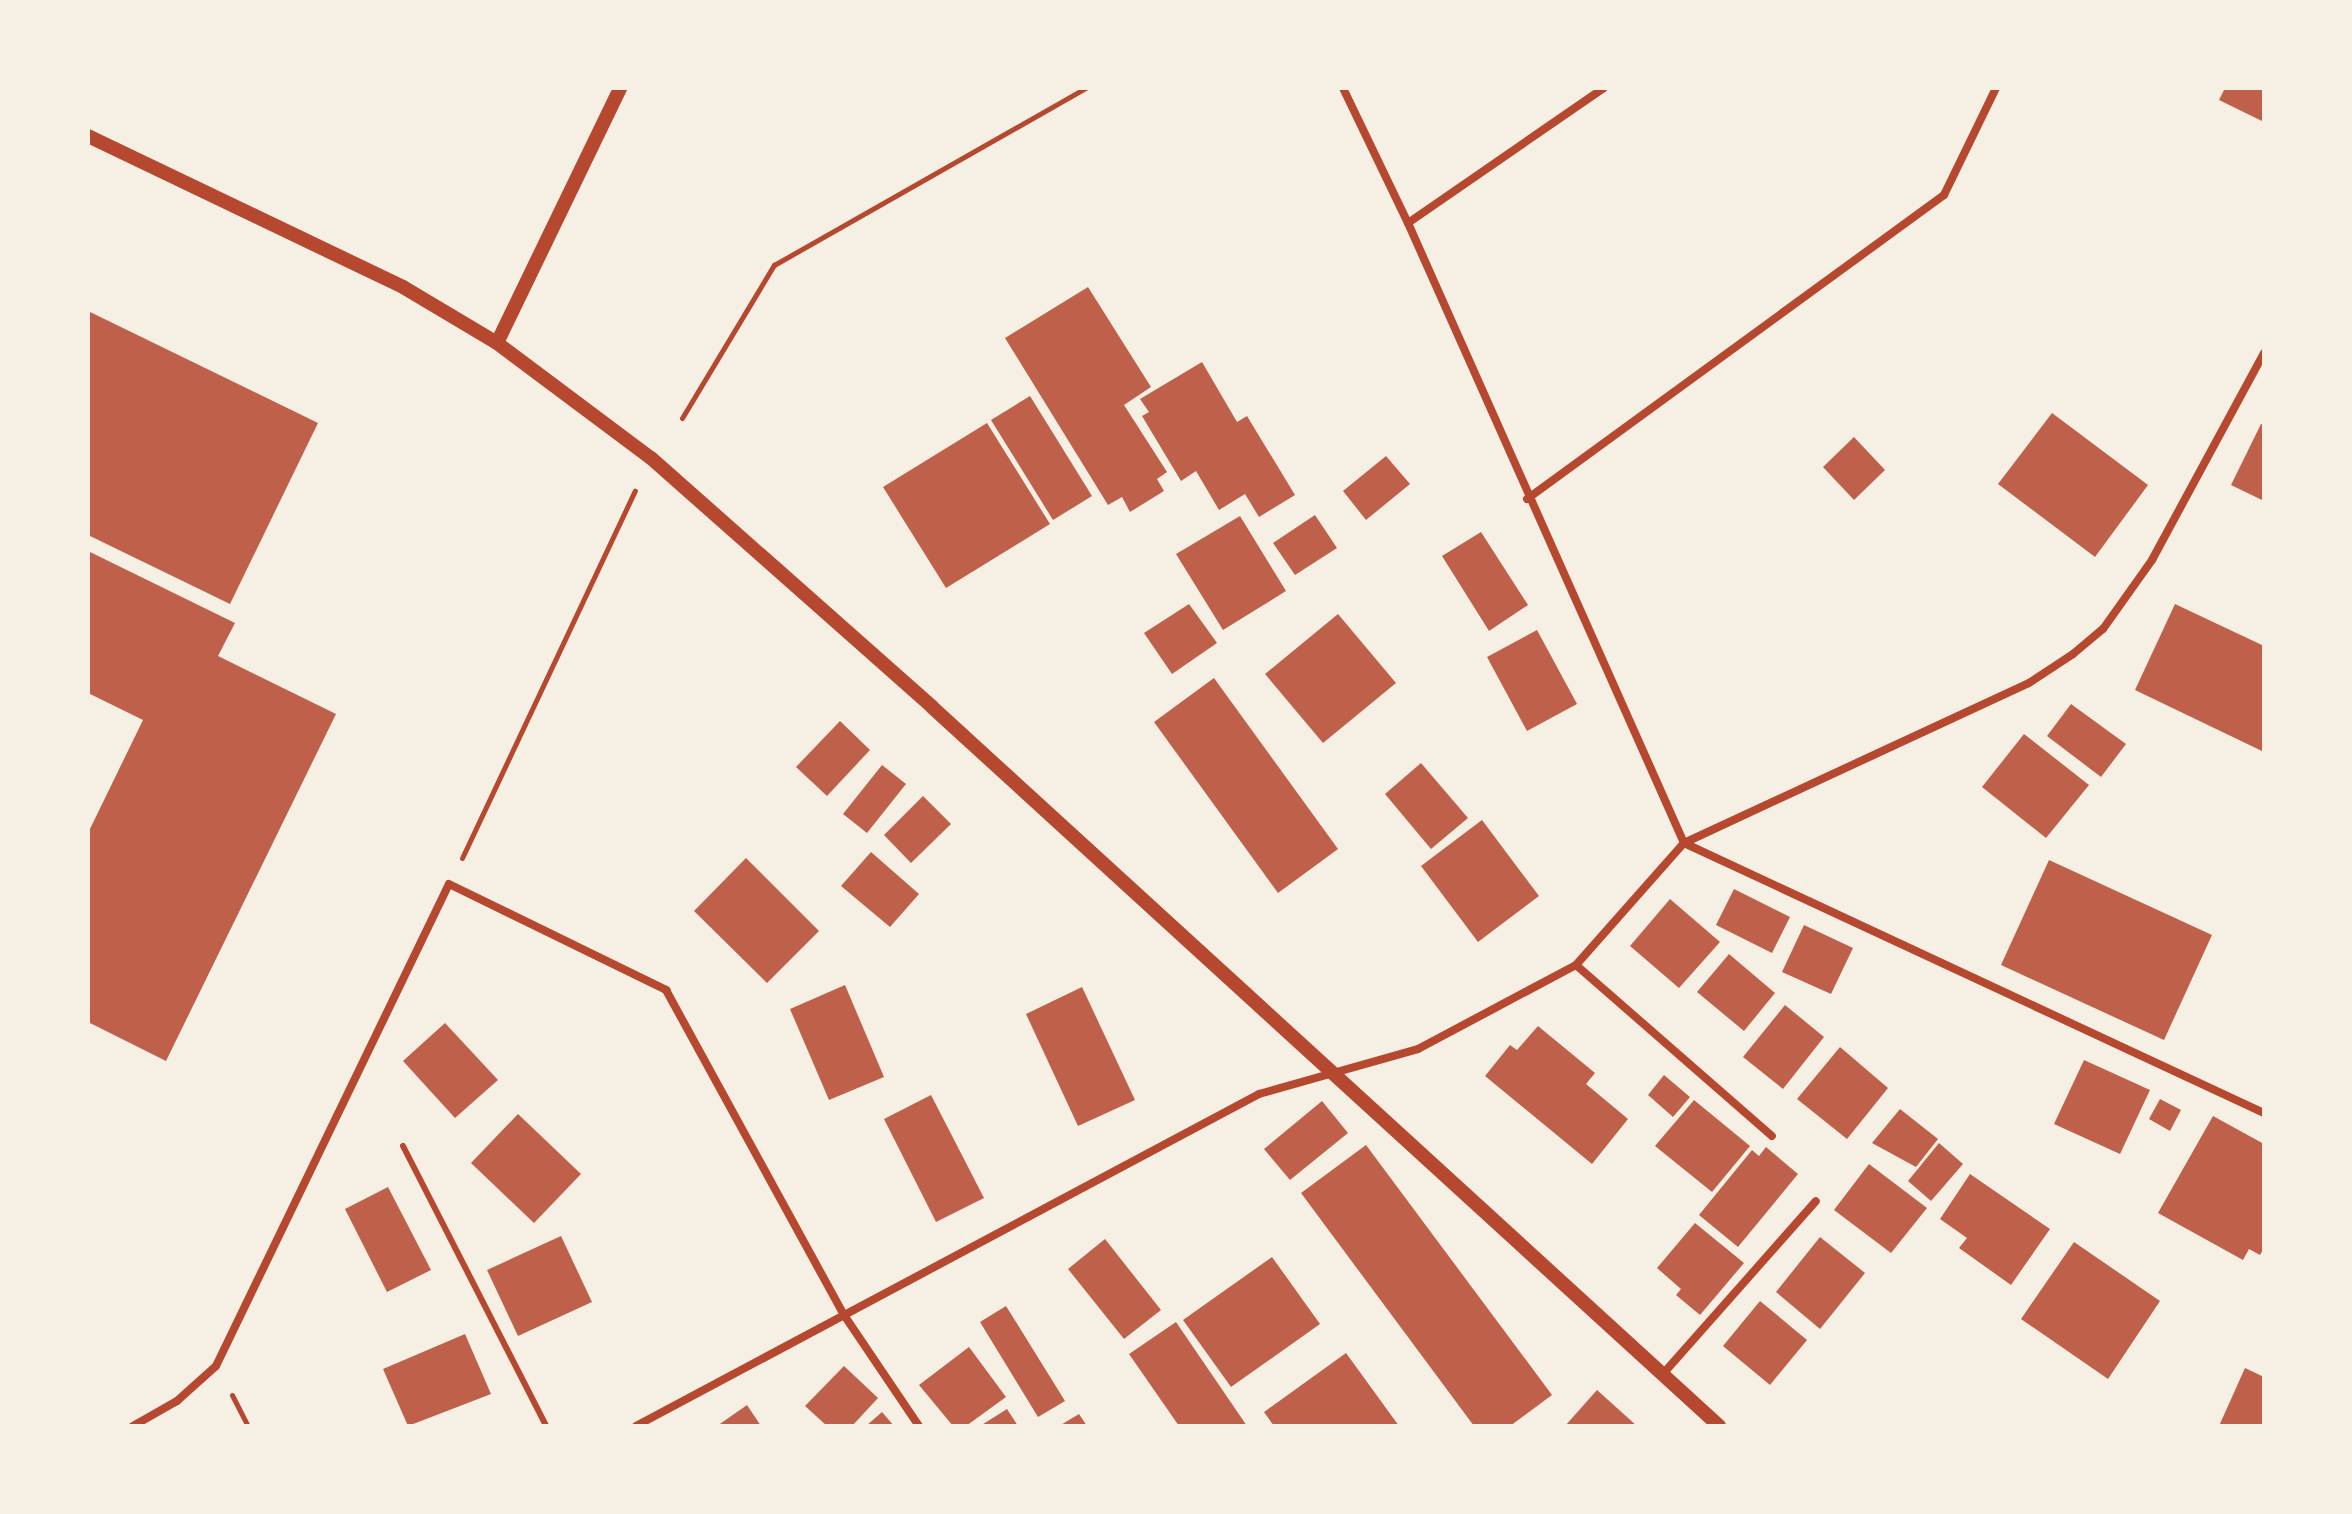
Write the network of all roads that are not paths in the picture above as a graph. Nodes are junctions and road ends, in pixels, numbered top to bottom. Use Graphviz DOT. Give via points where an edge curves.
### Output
graph roads {
  1 [pos="620,88"];
  2 [pos="1343,88"];
  3 [pos="1604,88"];
  4 [pos="1996,88"];
  5 [pos="88,136"];
  6 [pos="1408,223"];
  7 [pos="497,343"];
  8 [pos="2264,353"];
  9 [pos="1527,499"];
  10 [pos="1684,843"];
  11 [pos="1576,965"];
  12 [pos="1331,1071"];
  13 [pos="2264,1113"];
  14 [pos="1772,1136"];
  15 [pos="403,1146"];
  16 [pos="1816,1201"];
  17 [pos="844,1315"];
  18 [pos="1662,1375"];
  19 [pos="133,1426"];
  20 [pos="546,1426"];
  21 [pos="636,1426"];
  22 [pos="919,1426"];
  23 [pos="1719,1426"];
  1 -- 7 [label="street"];
  2 -- 6 [label="street"];
  3 -- 6 [label="street"];
  4 -- 9 [label="street" via="1944,195"];
  5 -- 7 [label="street" via="403,287"];
  6 -- 9 [label="street"];
  7 -- 12 [label="street" via="651,458"];
  8 -- 10 [label="street" via="2152,560 2103,629 2029,683"];
  9 -- 10 [label="street"];
  10 -- 11 [label="street"];
  10 -- 13 [label="street"];
  11 -- 12 [label="street" via="1418,1049"];
  11 -- 14 [label="street"];
  12 -- 17 [label="street" via="1259,1094"];
  12 -- 18 [label="street"];
  15 -- 20 [label="lane"];
  16 -- 18 [label="street"];
  17 -- 19 [label="street" via="666,990 449,884 216,1366 177,1401"];
  17 -- 21 [label="street"];
  17 -- 22 [label="street"];
  18 -- 23 [label="street"];
}
